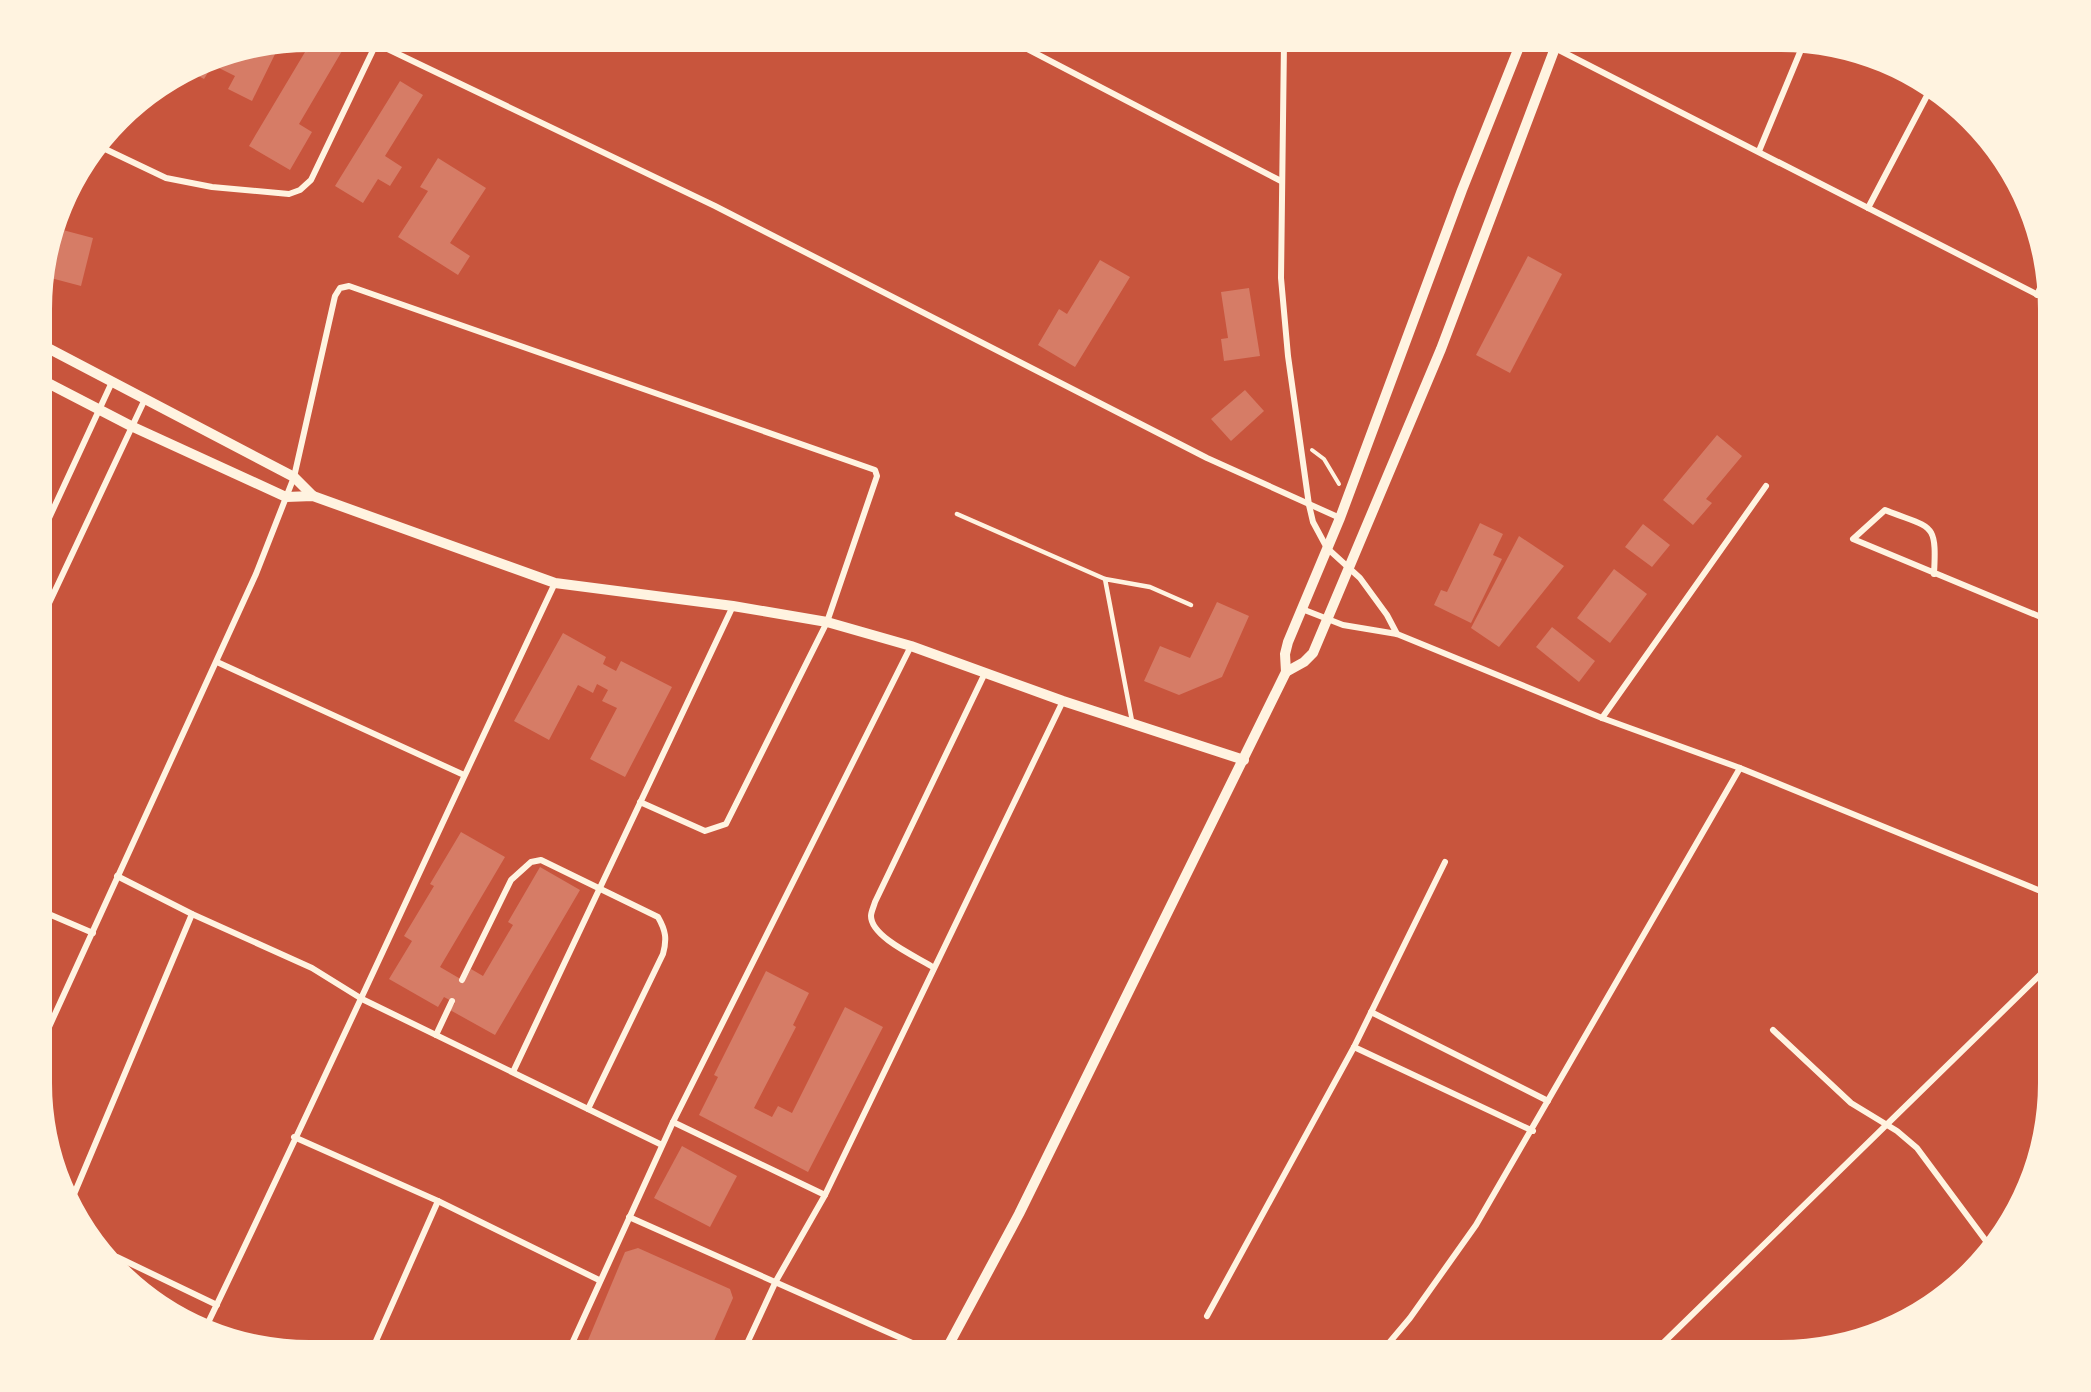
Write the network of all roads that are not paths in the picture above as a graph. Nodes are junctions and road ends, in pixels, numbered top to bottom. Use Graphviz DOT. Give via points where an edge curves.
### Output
graph roads {
  1 [pos="370,52"];
  2 [pos="393,52"];
  3 [pos="1033,52"];
  4 [pos="1284,52"];
  5 [pos="1517,52"];
  6 [pos="1547,52"];
  7 [pos="1564,52"];
  8 [pos="1800,53"];
  9 [pos="1926,97"];
  10 [pos="108,150"];
  11 [pos="1759,151"];
  12 [pos="1281,181"];
  13 [pos="1868,208"];
  14 [pos="2037,295"];
  15 [pos="52,350"];
  16 [pos="112,382"];
  17 [pos="52,385"];
  18 [pos="145,399"];
  19 [pos="99,410"];
  20 [pos="131,426"];
  21 [pos="294,477"];
  22 [pos="1766,486"];
  23 [pos="313,496"];
  24 [pos="286,497"];
  25 [pos="1309,505"];
  26 [pos="52,512"];
  27 [pos="957,514"];
  28 [pos="1340,518"];
  29 [pos="1327,548"];
  30 [pos="1348,566"];
  31 [pos="1934,574"];
  32 [pos="1105,579"];
  33 [pos="555,583"];
  34 [pos="52,597"];
  35 [pos="1191,605"];
  36 [pos="733,606"];
  37 [pos="1302,609"];
  38 [pos="2038,616"];
  39 [pos="1326,620"];
  40 [pos="827,622"];
  41 [pos="1397,634"];
  42 [pos="911,646"];
  43 [pos="217,662"];
  44 [pos="1286,672"];
  45 [pos="985,673"];
  46 [pos="1063,701"];
  47 [pos="1602,718"];
  48 [pos="1133,724"];
  49 [pos="1244,760"];
  50 [pos="1740,768"];
  51 [pos="464,775"];
  52 [pos="640,802"];
  53 [pos="1444,862"];
  54 [pos="117,876"];
  55 [pos="600,888"];
  56 [pos="2038,890"];
  57 [pos="192,914"];
  58 [pos="52,915"];
  59 [pos="93,933"];
  60 [pos="933,967"];
  61 [pos="2038,977"];
  62 [pos="462,980"];
  63 [pos="362,999"];
  64 [pos="452,1001"];
  65 [pos="1371,1012"];
  66 [pos="52,1021"];
  67 [pos="1773,1029"];
  68 [pos="436,1035"];
  69 [pos="1353,1047"];
  70 [pos="513,1072"];
  71 [pos="1548,1101"];
  72 [pos="588,1109"];
  73 [pos="673,1122"];
  74 [pos="1885,1125"];
  75 [pos="1533,1131"];
  76 [pos="294,1137"];
  77 [pos="662,1145"];
  78 [pos="76,1190"];
  79 [pos="825,1195"];
  80 [pos="438,1201"];
  81 [pos="629,1217"];
  82 [pos="1985,1239"];
  83 [pos="125,1261"];
  84 [pos="598,1280"];
  85 [pos="776,1281"];
  86 [pos="217,1305"];
  87 [pos="1208,1316"];
  88 [pos="210,1319"];
  89 [pos="376,1340"];
  90 [pos="573,1340"];
  91 [pos="749,1340"];
  92 [pos="906,1340"];
  93 [pos="951,1340"];
  94 [pos="1391,1340"];
  95 [pos="1667,1340"];
  1 -- 10 [label="street" via="311,180 300,190 289,194 166,178"];
  2 -- 25 [label="street" via="715,206 1207,458"];
  3 -- 12 [label="street"];
  4 -- 12 [label="street"];
  5 -- 28 [label="street"];
  6 -- 30 [label="street" via="1441,349"];
  7 -- 11 [label="street"];
  8 -- 11 [label="street"];
  9 -- 13 [label="street"];
  11 -- 13 [label="street"];
  12 -- 25 [label="street" via="1281,278"];
  13 -- 14 [label="street"];
  15 -- 16 [label="street"];
  16 -- 18 [label="street"];
  16 -- 19 [label="street"];
  17 -- 19 [label="street"];
  18 -- 20 [label="street"];
  18 -- 21 [label="street"];
  19 -- 20 [label="street"];
  19 -- 26 [label="street"];
  20 -- 24 [label="street"];
  20 -- 34 [label="street"];
  21 -- 23 [label="street"];
  21 -- 24 [label="street"];
  21 -- 40 [label="street" via="335,296 340,288 349,286 875,470 877,476"];
  22 -- 47 [label="street"];
  23 -- 24 [label="street"];
  23 -- 33 [label="street"];
  24 -- 43 [label="street"];
  25 -- 28 [label="street"];
  25 -- 29 [label="street"];
  27 -- 32 [label="lane"];
  28 -- 29 [label="street"];
  29 -- 30 [label="street"];
  29 -- 37 [label="street"];
  30 -- 39 [label="street"];
  30 -- 41 [label="street"];
  31 -- 31 [label="street" via="1894,556 1853,539 1885,510 1928,527 1936,539"];
  31 -- 38 [label="street"];
  32 -- 35 [label="lane" via="1150,587"];
  32 -- 48 [label="lane"];
  33 -- 36 [label="street"];
  33 -- 51 [label="street"];
  36 -- 40 [label="street"];
  36 -- 52 [label="street"];
  37 -- 39 [label="street"];
  37 -- 44 [label="street" via="1286,646"];
  39 -- 41 [label="street" via="1359,630"];
  39 -- 44 [label="street" via="1309,658"];
  40 -- 42 [label="street"];
  40 -- 52 [label="street" via="726,824 705,831"];
  41 -- 47 [label="street"];
  42 -- 45 [label="street"];
  42 -- 73 [label="street"];
  43 -- 51 [label="street"];
  43 -- 54 [label="street"];
  44 -- 49 [label="street"];
  45 -- 46 [label="street"];
  45 -- 60 [label="street" via="871,916 881,935"];
  46 -- 48 [label="street"];
  46 -- 60 [label="street"];
  47 -- 50 [label="street"];
  48 -- 49 [label="street"];
  49 -- 93 [label="street"];
  50 -- 56 [label="street"];
  50 -- 71 [label="street"];
  51 -- 63 [label="street"];
  52 -- 55 [label="street"];
  53 -- 65 [label="street"];
  54 -- 57 [label="street"];
  54 -- 59 [label="street"];
  55 -- 62 [label="street" via="542,860 531,862 511,879"];
  55 -- 70 [label="street"];
  55 -- 72 [label="street" via="658,917 666,941"];
  57 -- 63 [label="street" via="312,968"];
  57 -- 78 [label="street"];
  58 -- 59 [label="street"];
  59 -- 66 [label="street"];
  60 -- 79 [label="street"];
  61 -- 74 [label="street"];
  63 -- 68 [label="street"];
  63 -- 76 [label="street"];
  64 -- 68 [label="street"];
  65 -- 69 [label="street"];
  65 -- 71 [label="street"];
  67 -- 74 [label="street" via="1826,1082"];
  68 -- 70 [label="street"];
  69 -- 75 [label="street"];
  69 -- 87 [label="street"];
  70 -- 72 [label="street"];
  71 -- 75 [label="street"];
  72 -- 77 [label="street"];
  73 -- 77 [label="street"];
  73 -- 79 [label="street"];
  74 -- 82 [label="street" via="1917,1148"];
  74 -- 95 [label="street"];
  75 -- 94 [label="street" via="1476,1225"];
  76 -- 80 [label="street"];
  76 -- 86 [label="street"];
  77 -- 81 [label="street"];
  79 -- 85 [label="street"];
  80 -- 84 [label="street"];
  80 -- 89 [label="street"];
  81 -- 84 [label="street"];
  81 -- 85 [label="street"];
  83 -- 86 [label="street"];
  84 -- 90 [label="street"];
  85 -- 91 [label="street"];
  85 -- 92 [label="street"];
  86 -- 88 [label="street"];
}
